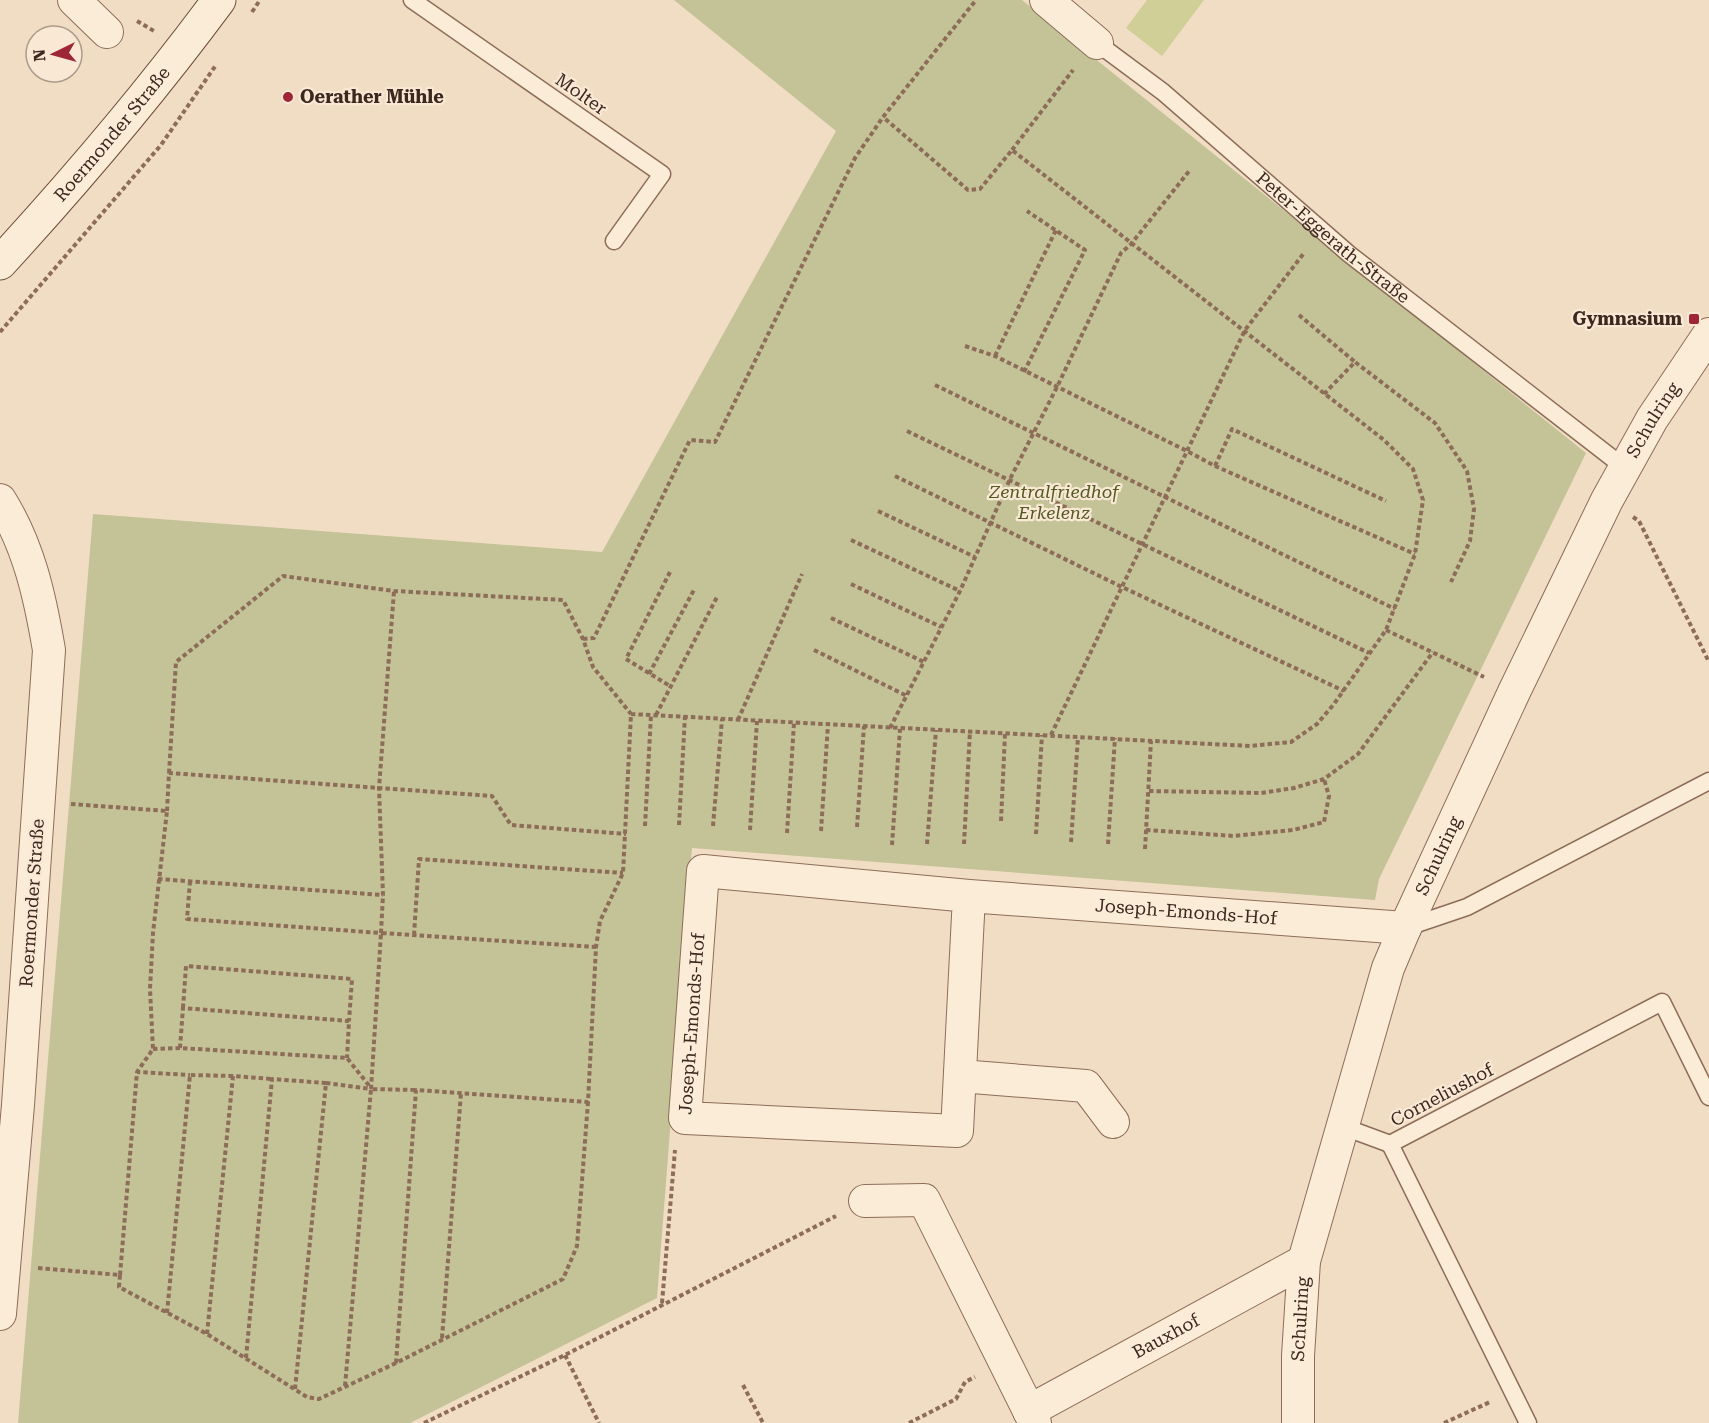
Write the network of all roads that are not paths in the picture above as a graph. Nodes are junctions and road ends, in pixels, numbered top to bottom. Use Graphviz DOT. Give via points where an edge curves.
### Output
graph roads {
  1 [pos="74,0"];
  2 [pos="219,0"];
  3 [pos="412,0"];
  4 [pos="1046,0"];
  5 [pos="107,32"];
  6 [pos="1097,43"];
  7 [pos="614,241"];
  8 [pos="0,263"];
  9 [pos="1709,334"];
  10 [pos="1625,468"];
  11 [pos="0,500"];
  12 [pos="1709,781"];
  13 [pos="969,896"];
  14 [pos="1405,928"];
  15 [pos="960,1076"];
  16 [pos="1709,1097"];
  17 [pos="1113,1122"];
  18 [pos="1344,1127"];
  19 [pos="1390,1144"];
  20 [pos="865,1201"];
  21 [pos="1304,1261"];
  22 [pos="0,1314"];
  23 [pos="1032,1417"];
  24 [pos="1298,1423"];
  25 [pos="1528,1423"];
  1 -- 5 [label="street"];
  2 -- 8 [label="main road, Roermonder Straße" via="183,49"];
  3 -- 7 [label="lane, Molter" via="662,174"];
  4 -- 6 [label="street, Peter-Eggerath-Straße"];
  6 -- 10 [label="lane, Peter-Eggerath-Straße" via="1163,92 1349,254"];
  9 -- 10 [label="street, Schulring" via="1652,419"];
  10 -- 14 [label="street, Schulring" via="1514,692"];
  11 -- 22 [label="street, Roermonder Straße" via="22,541 41,600 49,650"];
  12 -- 14 [label="lane" via="1467,907"];
  13 -- 14 [label="street, Joseph-Emonds-Hof"];
  13 -- 15 [label="street, Joseph-Emonds-Hof"];
  13 -- 15 [label="street, Joseph-Emonds-Hof" via="702,871 685,1118 957,1131"];
  14 -- 18 [label="street, Schulring" via="1388,968"];
  15 -- 17 [label="street" via="1086,1086"];
  16 -- 19 [label="lane, Corneliushof" via="1662,1002"];
  18 -- 19 [label="lane"];
  18 -- 21 [label="street, Schulring"];
  19 -- 25 [label="lane, Corneliushof"];
  20 -- 23 [label="street, Bauxhof" via="924,1200"];
  21 -- 23 [label="street, Bauxhof"];
  21 -- 24 [label="street, Schulring"];
}
